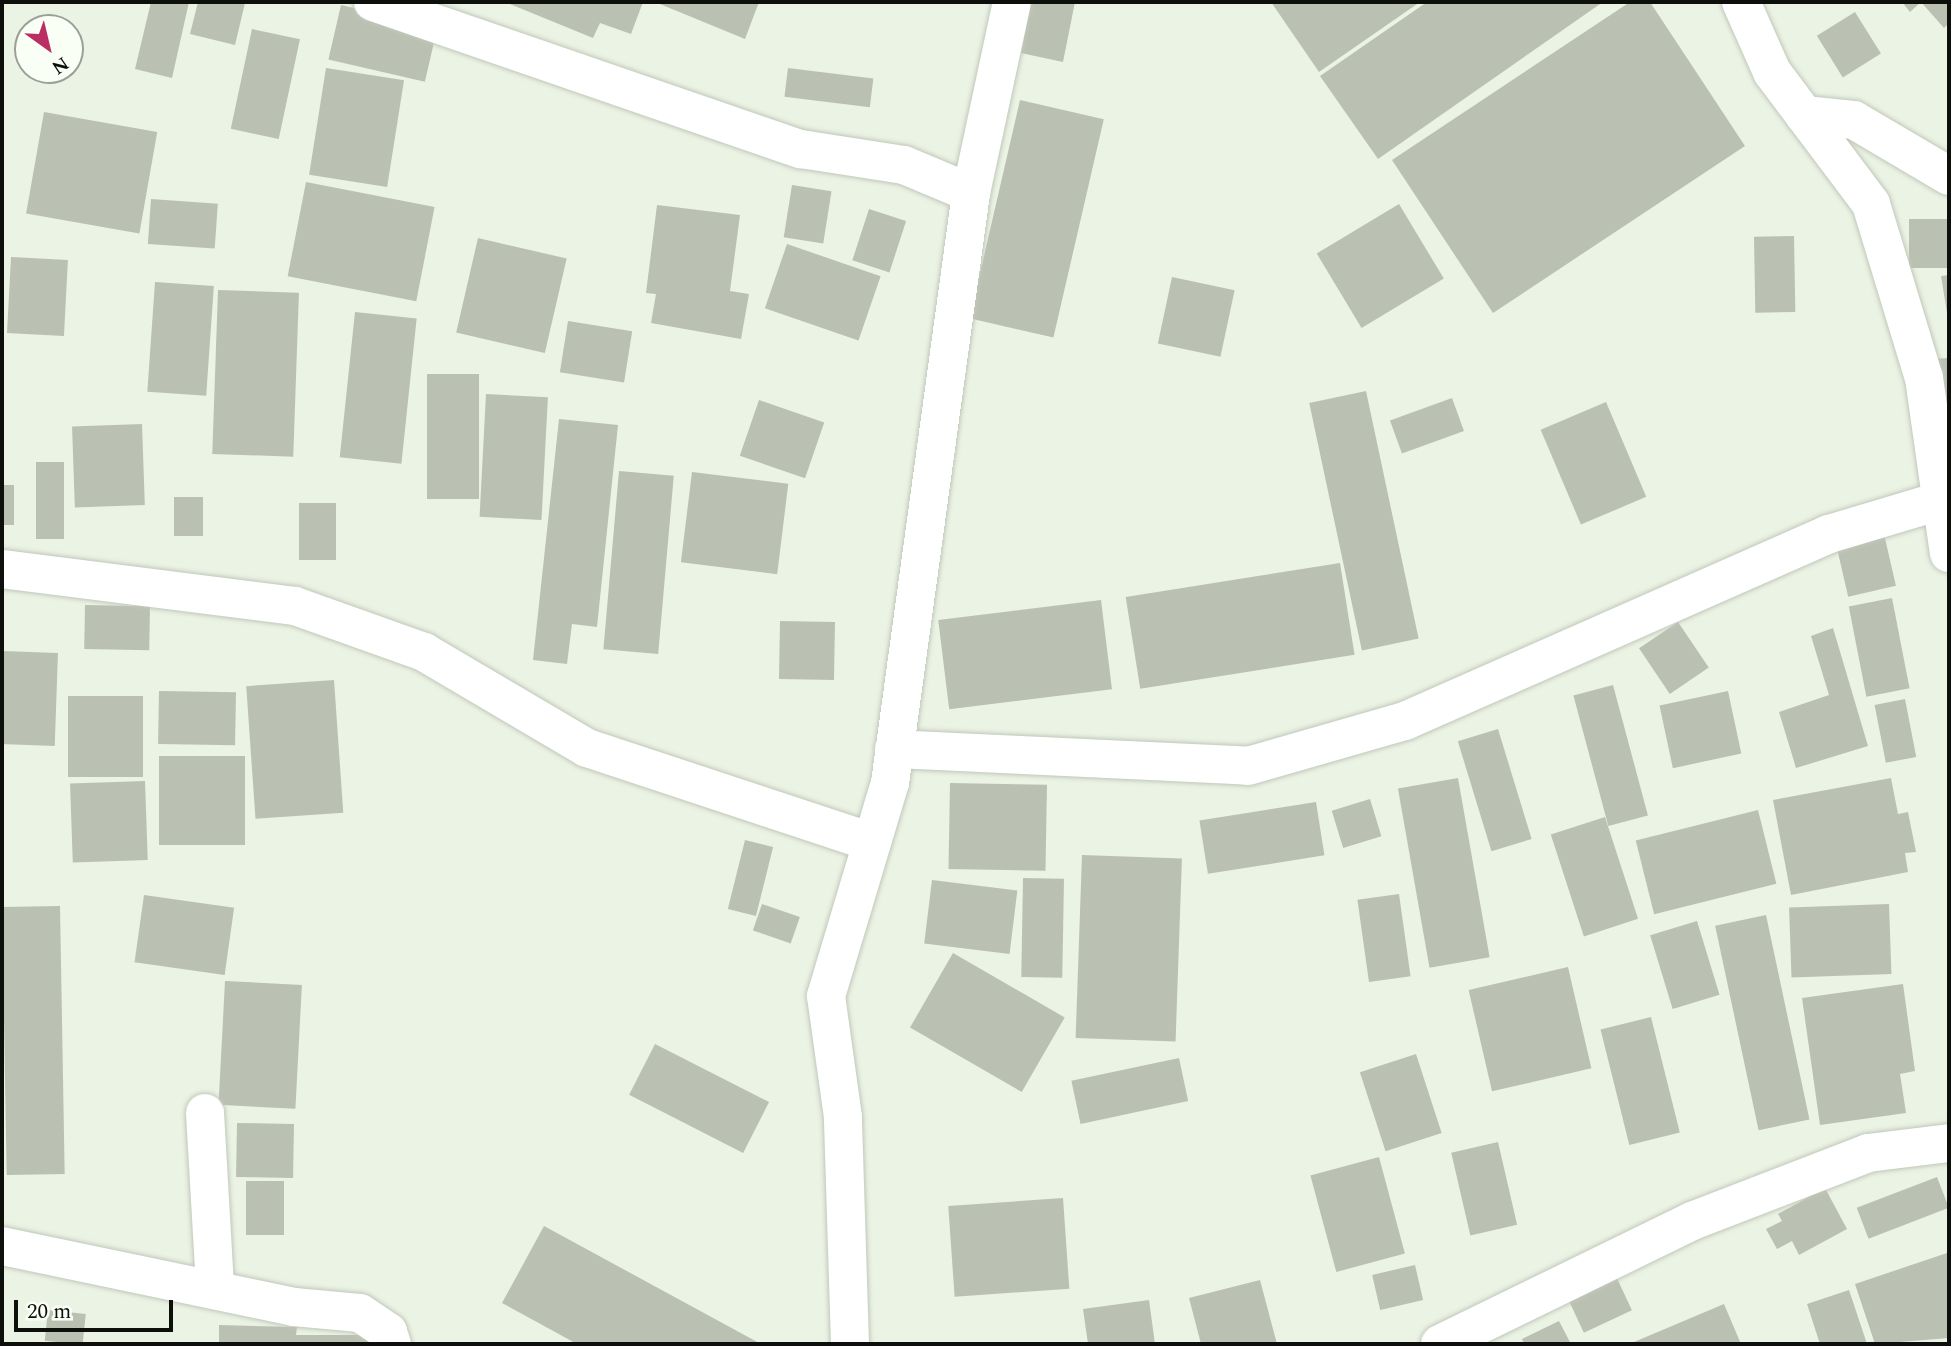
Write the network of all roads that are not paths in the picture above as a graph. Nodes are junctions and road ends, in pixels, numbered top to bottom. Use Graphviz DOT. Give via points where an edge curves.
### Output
graph roads {
  1 [pos="373,2"];
  2 [pos="1012,2"];
  3 [pos="1741,2"];
  4 [pos="1804,115"];
  5 [pos="1949,176"];
  6 [pos="971,193"];
  7 [pos="1943,500"];
  8 [pos="1949,553"];
  9 [pos="2,569"];
  10 [pos="894,749"];
  11 [pos="872,842"];
  12 [pos="205,1113"];
  13 [pos="1949,1143"];
  14 [pos="2,1246"];
  15 [pos="215,1289"];
  16 [pos="392,1344"];
  17 [pos="850,1344"];
  18 [pos="1440,1344"];
  1 -- 6 [label="street" via="801,149 904,165"];
  2 -- 6 [label="street"];
  3 -- 4 [label="street" via="1772,72"];
  4 -- 5 [label="street" via="1854,120"];
  4 -- 7 [label="street" via="1871,204 1924,378"];
  6 -- 10 [label="street"];
  7 -- 8 [label="street"];
  7 -- 10 [label="street" via="1829,534 1405,721 1248,766"];
  9 -- 11 [label="street" via="295,606 424,652 587,748"];
  10 -- 11 [label="street"];
  11 -- 17 [label="street" via="825,996 842,1117"];
  12 -- 15 [label="street"];
  13 -- 18 [label="street" via="1868,1153 1692,1221"];
  14 -- 15 [label="street"];
  15 -- 16 [label="street" via="294,1307 360,1313 388,1332"];
}
